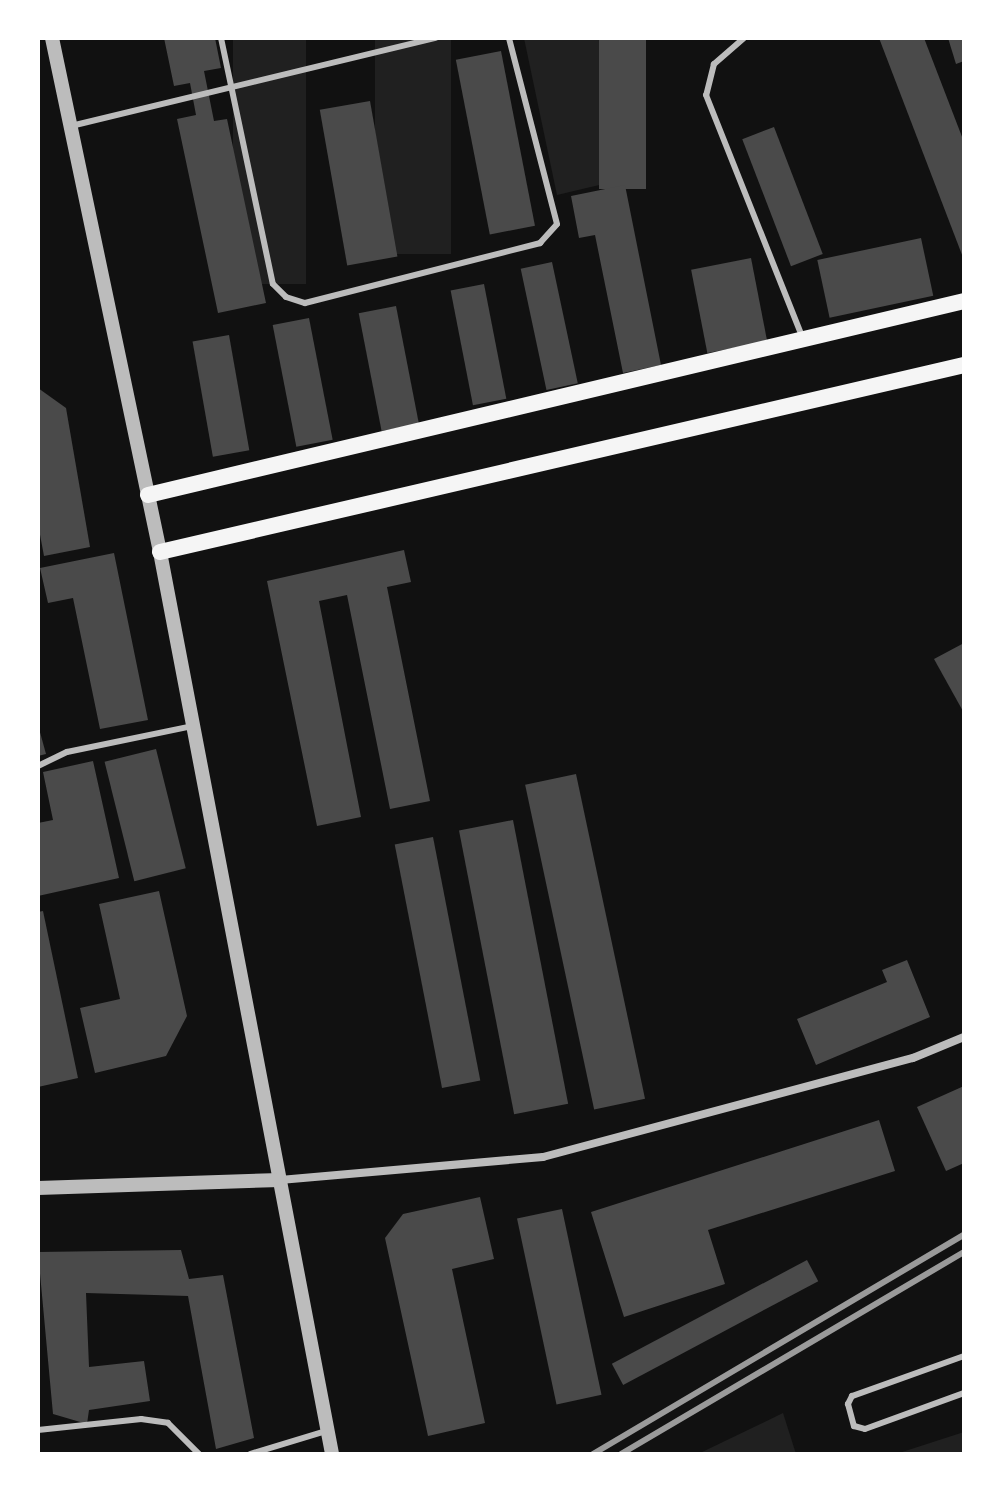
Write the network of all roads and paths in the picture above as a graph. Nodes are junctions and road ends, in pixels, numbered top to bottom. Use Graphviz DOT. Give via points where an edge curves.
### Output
graph roads {
  1 [pos="52,38"];
  2 [pos="221,38"];
  3 [pos="436,38"];
  4 [pos="509,38"];
  5 [pos="744,38"];
  6 [pos="230,88"];
  7 [pos="71,126"];
  8 [pos="964,301"];
  9 [pos="803,339"];
  10 [pos="964,365"];
  11 [pos="148,495"];
  12 [pos="160,552"];
  13 [pos="193,726"];
  14 [pos="38,766"];
  15 [pos="964,1037"];
  16 [pos="280,1180"];
  17 [pos="38,1188"];
  18 [pos="964,1356"];
  19 [pos="964,1393"];
  20 [pos="38,1430"];
  21 [pos="326,1431"];
  22 [pos="199,1454"];
  23 [pos="250,1454"];
  24 [pos="332,1454"];
  1 -- 7 [label="street"];
  2 -- 6 [label="lane"];
  3 -- 6 [label="lane"];
  4 -- 6 [label="lane" via="557,224 540,243 305,303 286,297 273,284"];
  5 -- 9 [label="lane" via="714,64 706,95"];
  6 -- 7 [label="lane"];
  7 -- 11 [label="street"];
  8 -- 9 [label="main road"];
  9 -- 11 [label="main road"];
  10 -- 12 [label="main road"];
  11 -- 12 [label="street"];
  12 -- 13 [label="street"];
  13 -- 14 [label="lane" via="67,752"];
  13 -- 16 [label="street"];
  15 -- 16 [label="street" via="913,1058 543,1157"];
  16 -- 17 [label="street"];
  16 -- 21 [label="street"];
  18 -- 19 [label="lane" via="852,1396 848,1404 854,1426 865,1429"];
  20 -- 22 [label="lane" via="141,1419 168,1423"];
  21 -- 23 [label="lane"];
  21 -- 24 [label="street"];
}
